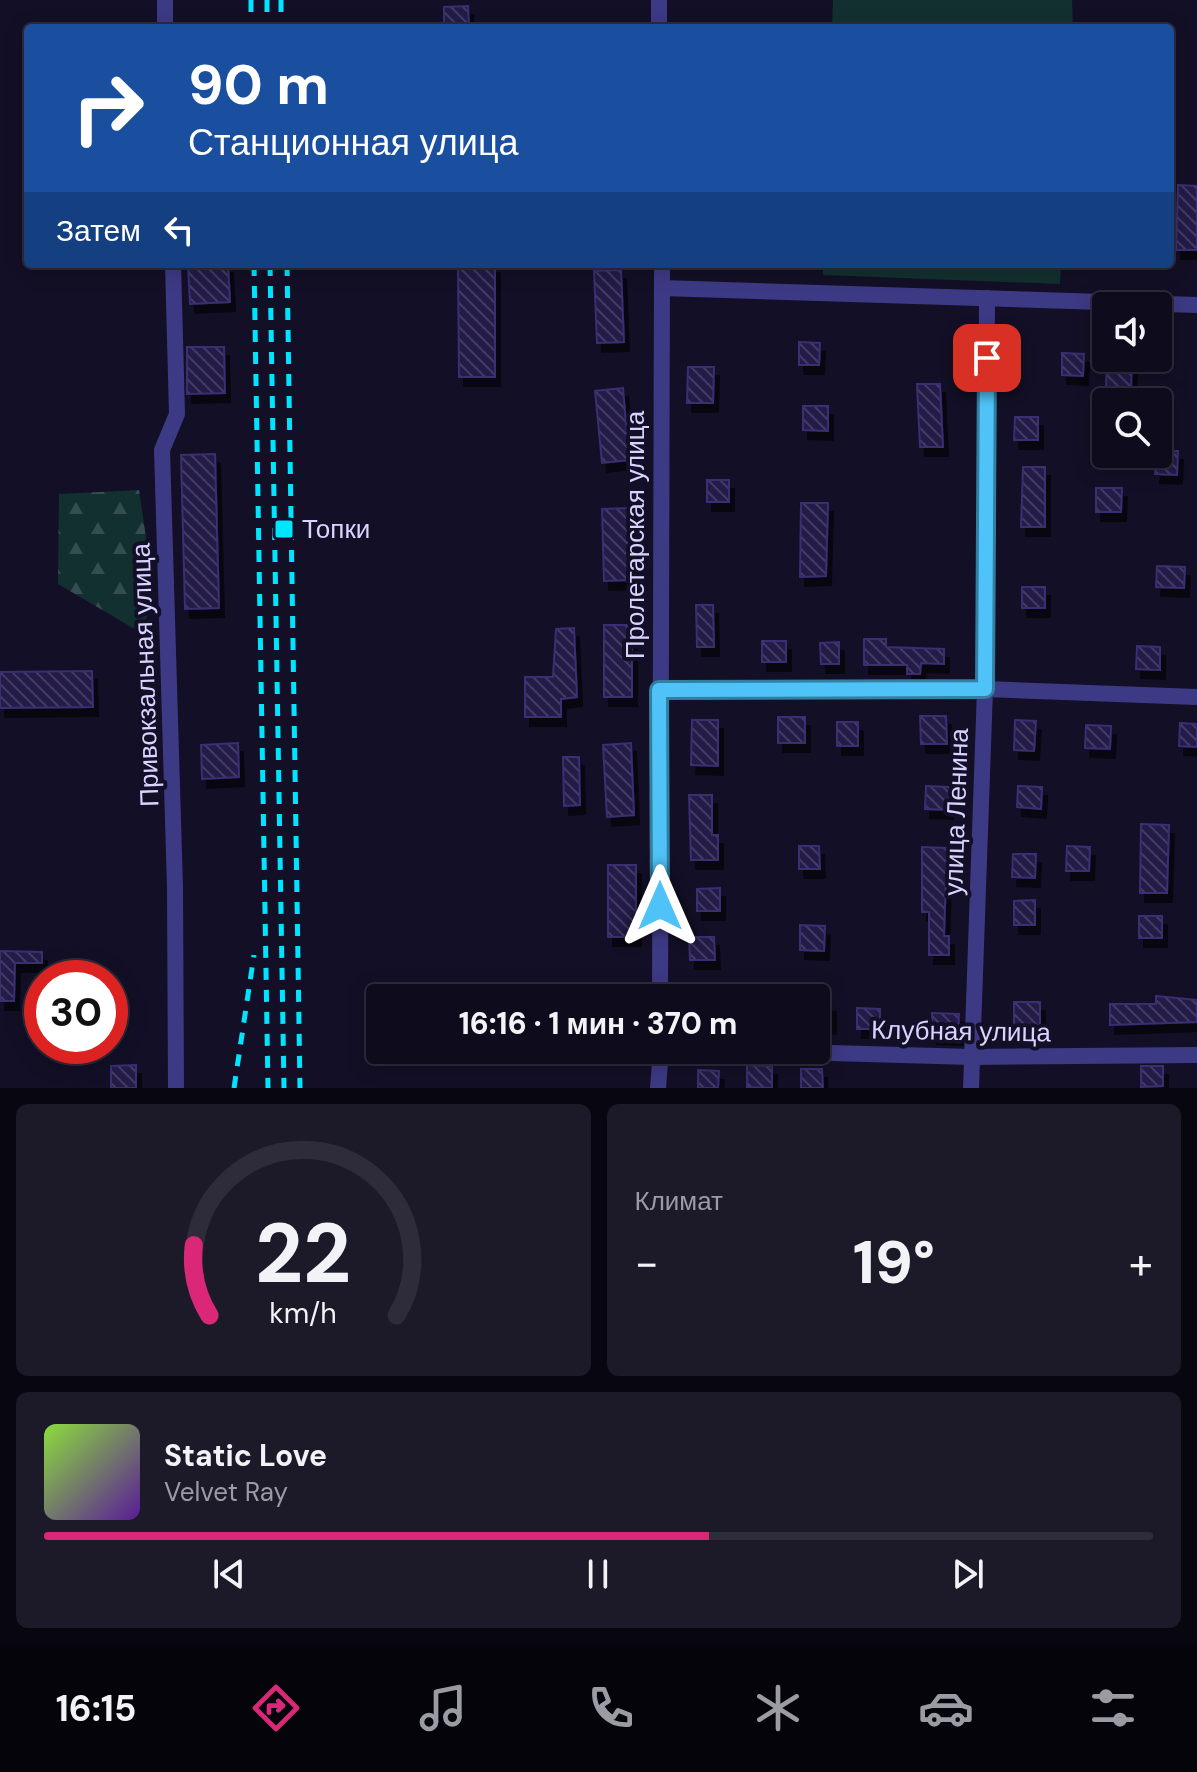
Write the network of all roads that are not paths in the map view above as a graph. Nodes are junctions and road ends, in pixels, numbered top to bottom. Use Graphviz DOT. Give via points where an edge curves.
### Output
graph roads {
  1 [pos="165,0"];
  2 [pos="659,0"];
  3 [pos="165,24"];
  4 [pos="659,24"];
  5 [pos="173,268"];
  6 [pos="662,268"];
  7 [pos="662,288"];
  8 [pos="987,298"];
  9 [pos="1197,305"];
  10 [pos="985,689"];
  11 [pos="659,690"];
  12 [pos="1197,697"];
  13 [pos="660,984"];
  14 [pos="830,1053"];
  15 [pos="1197,1055"];
  16 [pos="971,1057"];
  17 [pos="660,1064"];
  18 [pos="176,1088"];
  19 [pos="658,1088"];
  20 [pos="971,1088"];
  1 -- 3 [label="street"];
  2 -- 4 [label="street"];
  5 -- 18 [label="street, Привокзальная улица" via="177,414 162,450"];
  6 -- 7 [label="street, Пролетарская улица"];
  7 -- 8 [label="street"];
  7 -- 11 [label="street, Пролетарская улица"];
  8 -- 9 [label="street"];
  8 -- 10 [label="street, улица Ленина"];
  10 -- 11 [label="street"];
  10 -- 12 [label="street"];
  10 -- 16 [label="street, улица Ленина"];
  11 -- 13 [label="street, Пролетарская улица"];
  14 -- 16 [label="street, Клубная улица"];
  15 -- 16 [label="street, Клубная улица"];
  16 -- 20 [label="street, улица Ленина"];
  17 -- 19 [label="street"];
}
